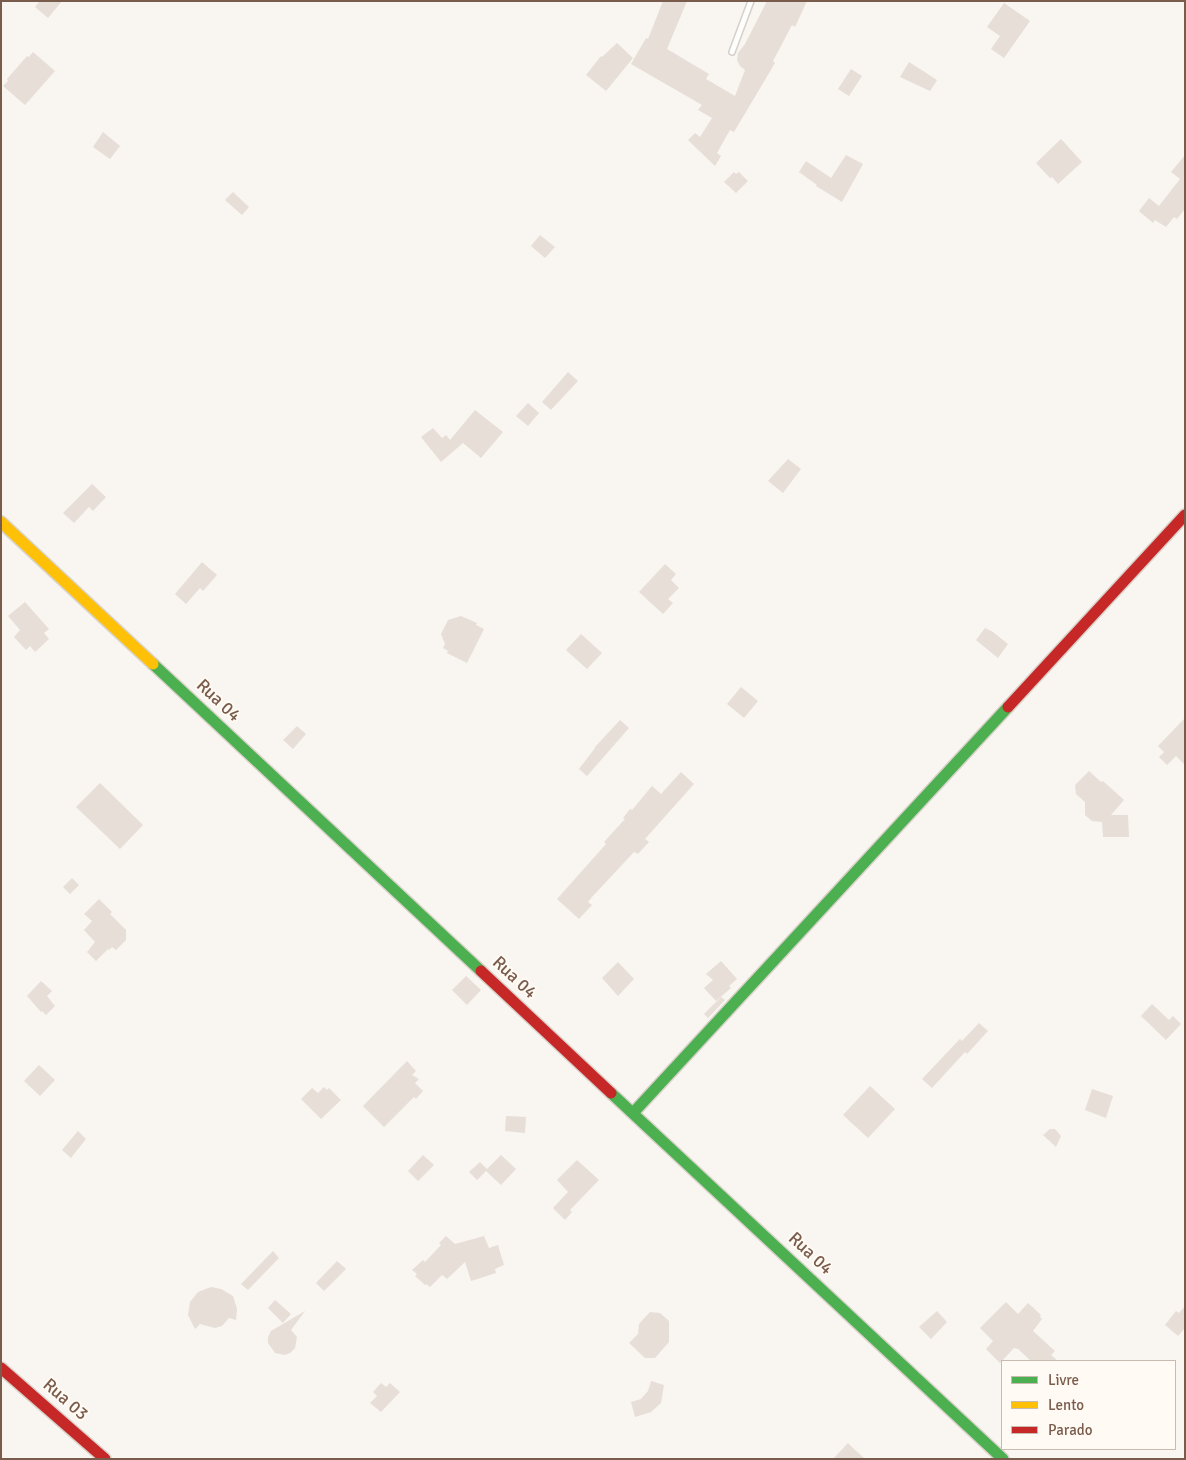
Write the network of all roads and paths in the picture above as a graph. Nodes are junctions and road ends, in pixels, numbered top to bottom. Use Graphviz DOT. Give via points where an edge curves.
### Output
graph roads {
  1 [pos="751,1"];
  2 [pos="732,52"];
  3 [pos="1185,515"];
  4 [pos="1,522"];
  5 [pos="633,1113"];
  6 [pos="1,1368"];
  7 [pos="105,1459"];
  8 [pos="1003,1459"];
  1 -- 2 [label="lane"];
  3 -- 5 [label="street"];
  4 -- 5 [label="street, Rua 04"];
  5 -- 8 [label="street, Rua 04"];
  6 -- 7 [label="street, Rua 03"];
}
